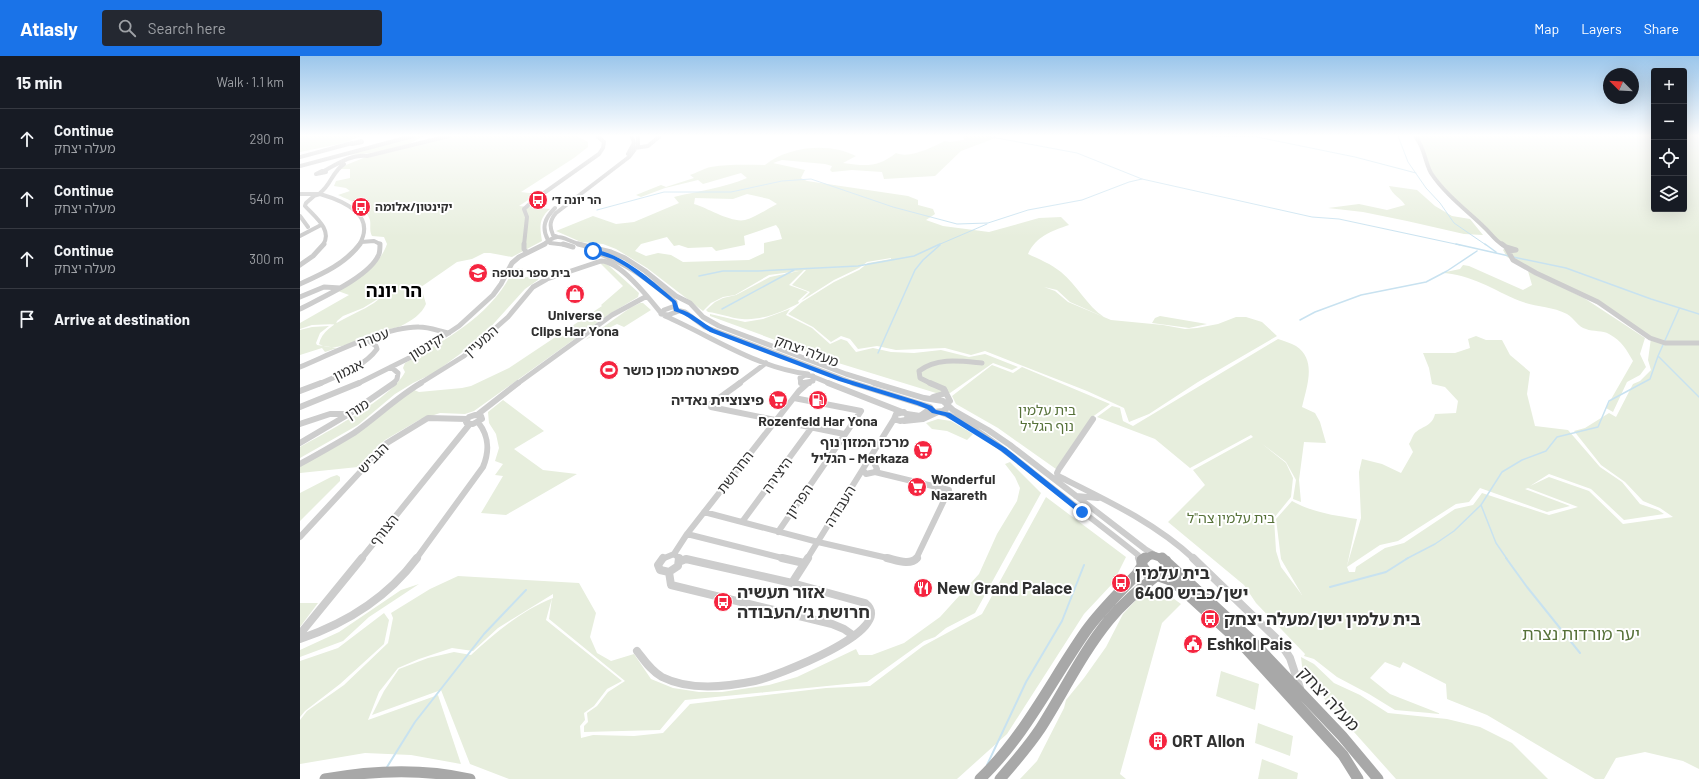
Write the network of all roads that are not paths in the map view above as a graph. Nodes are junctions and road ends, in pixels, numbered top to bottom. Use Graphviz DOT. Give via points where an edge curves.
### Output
graph roads {
  1 [pos="336,170"];
  2 [pos="577,170"];
  3 [pos="608,170"];
  4 [pos="614,170"];
  5 [pos="1430,170"];
  6 [pos="300,194"];
  7 [pos="318,195"];
  8 [pos="300,216"];
  9 [pos="321,225"];
  10 [pos="308,227"];
  11 [pos="300,236"];
  12 [pos="561,238"];
  13 [pos="361,242"];
  14 [pos="551,242"];
  15 [pos="528,253"];
  16 [pos="300,265"];
  17 [pos="300,284"];
  18 [pos="340,288"];
  19 [pos="300,296"];
  20 [pos="647,296"];
  21 [pos="689,304"];
  22 [pos="655,305"];
  23 [pos="677,308"];
  24 [pos="300,309"];
  25 [pos="667,309"];
  26 [pos="663,314"];
  27 [pos="672,317"];
  28 [pos="449,333"];
  29 [pos="367,340"];
  30 [pos="1699,344"];
  31 [pos="766,363"];
  32 [pos="982,363"];
  33 [pos="300,367"];
  34 [pos="391,367"];
  35 [pos="787,370"];
  36 [pos="810,379"];
  37 [pos="800,381"];
  38 [pos="300,391"];
  39 [pos="799,391"];
  40 [pos="944,391"];
  41 [pos="794,398"];
  42 [pos="935,399"];
  43 [pos="913,402"];
  44 [pos="948,403"];
  45 [pos="300,407"];
  46 [pos="930,408"];
  47 [pos="939,412"];
  48 [pos="904,413"];
  49 [pos="349,414"];
  50 [pos="916,416"];
  51 [pos="894,418"];
  52 [pos="478,419"];
  53 [pos="1094,419"];
  54 [pos="776,420"];
  55 [pos="903,421"];
  56 [pos="468,422"];
  57 [pos="300,424"];
  58 [pos="812,427"];
  59 [pos="890,428"];
  60 [pos="844,434"];
  61 [pos="300,444"];
  62 [pos="871,457"];
  63 [pos="300,464"];
  64 [pos="863,470"];
  65 [pos="874,472"];
  66 [pos="1076,496"];
  67 [pos="1106,499"];
  68 [pos="704,512"];
  69 [pos="742,522"];
  70 [pos="778,532"];
  71 [pos="687,534"];
  72 [pos="300,537"];
  73 [pos="818,542"];
  74 [pos="674,554"];
  75 [pos="1155,555"];
  76 [pos="680,561"];
  77 [pos="1166,561"];
  78 [pos="804,563"];
  79 [pos="1141,564"];
  80 [pos="669,572"];
  81 [pos="1158,576"];
  82 [pos="792,584"];
  83 [pos="300,634"];
  84 [pos="854,636"];
  85 [pos="300,639"];
  86 [pos="637,650"];
  87 [pos="1304,696"];
  88 [pos="326,779"];
  89 [pos="470,779"];
  90 [pos="980,779"];
  91 [pos="1000,779"];
  92 [pos="1358,779"];
  93 [pos="1378,779"];
  1 -- 7 [label="street" via="329,187"];
  2 -- 15 [label="street" via="524,209 524,249"];
  3 -- 14 [label="street" via="552,211 544,223 545,232"];
  4 -- 12 [label="street" via="555,213 550,220 551,231 554,236"];
  5 -- 30 [label="street" via="1438,183 1487,230 1494,240 1507,249 1510,257 1521,265 1598,302 1650,338 1665,342"];
  6 -- 7 [label="street"];
  7 -- 9 [label="street" via="305,206"];
  7 -- 13 [label="street" via="340,200 353,208 365,229"];
  8 -- 10 [label="street"];
  9 -- 11 [label="street"];
  9 -- 16 [label="street" via="327,234 324,242 316,254"];
  12 -- 14 [label="street, יקינטון" via="558,242"];
  12 -- 21 [label="street, מעלה יצחק" via="625,258"];
  13 -- 17 [label="street" via="355,251 342,261"];
  13 -- 18 [label="street" via="378,242 381,248 369,268"];
  14 -- 15 [label="street, יקינטון"];
  14 -- 23 [label="street, מעלה יצחק" via="620,260 647,279 674,302"];
  15 -- 28 [label="street, יקינטון" via="512,264 501,285 477,312"];
  18 -- 19 [label="street" via="324,287"];
  18 -- 24 [label="street"];
  20 -- 22 [label="street, המעיין"];
  20 -- 52 [label="street" via="619,310 501,395"];
  20 -- 63 [label="street, המעיין" via="608,261 547,279 529,290 503,322 454,364 405,392 353,433"];
  21 -- 23 [label="street" via="682,303"];
  21 -- 23 [label="street" via="687,310"];
  21 -- 42 [label="street, מעלה יצחק" via="718,326 829,368 924,398"];
  22 -- 25 [label="street, המעיין"];
  22 -- 26 [label="street, המעיין"];
  23 -- 25 [label="street"];
  23 -- 27 [label="street"];
  23 -- 43 [label="street, מעלה יצחק" via="705,327 735,340"];
  25 -- 26 [label="street"];
  26 -- 27 [label="street, המעיין"];
  27 -- 31 [label="street, המעיין" via="712,340"];
  28 -- 29 [label="street, עטרה" via="412,327 390,331"];
  28 -- 34 [label="street, יקינטון"];
  29 -- 33 [label="street, עטרה"];
  29 -- 38 [label="street, אגמון" via="376,346 374,356"];
  31 -- 35 [label="street, המעיין"];
  31 -- 54 [label="street" via="711,404 711,407"];
  32 -- 40 [label="street" via="943,362 928,365 919,371 920,378 943,388"];
  34 -- 45 [label="street, יקינטון"];
  34 -- 49 [label="street, מורן" via="398,373 393,384"];
  35 -- 36 [label="street, המעיין"];
  35 -- 37 [label="street, המעיין"];
  36 -- 37 [label="street"];
  36 -- 37 [label="street" via="801,377"];
  36 -- 39 [label="street, החרושת"];
  36 -- 48 [label="street, המעיין"];
  36 -- 51 [label="street, המעיין" via="881,406 890,411"];
  37 -- 39 [label="street, החרושת"];
  39 -- 41 [label="street, החרושת"];
  40 -- 42 [label="street"];
  40 -- 44 [label="street"];
  41 -- 54 [label="street, החרושת"];
  41 -- 60 [label="street, הפריון" via="861,411"];
  42 -- 44 [label="street, מעלה יצחק"];
  42 -- 46 [label="street"];
  43 -- 46 [label="street, מעלה יצחק"];
  43 -- 50 [label="street" via="922,409"];
  44 -- 47 [label="street" via="946,410"];
  44 -- 66 [label="street" via="953,410 988,430"];
  46 -- 47 [label="street, מעלה יצחק"];
  46 -- 50 [label="street" via="924,414"];
  47 -- 55 [label="street" via="923,419"];
  47 -- 79 [label="street" via="965,424 1004,450 1138,555"];
  48 -- 50 [label="street, המעיין"];
  48 -- 51 [label="street" via="898,413"];
  48 -- 55 [label="street" via="908,417"];
  49 -- 57 [label="street" via="333,413"];
  49 -- 61 [label="street, מורן"];
  51 -- 55 [label="street"];
  51 -- 59 [label="street, העבודה"];
  52 -- 56 [label="street"];
  52 -- 85 [label="street" via="489,446 483,467 406,572 395,585 355,615 324,631"];
  53 -- 67 [label="street" via="1057,473 1065,481"];
  54 -- 58 [label="street"];
  54 -- 68 [label="street, החרושת"];
  55 -- 59 [label="street, העבודה"];
  56 -- 72 [label="street, הגביש" via="428,418 387,443"];
  56 -- 83 [label="street, הצורף"];
  58 -- 60 [label="street"];
  58 -- 69 [label="street, היצירה"];
  59 -- 62 [label="street, העבודה"];
  60 -- 70 [label="street, הפריון"];
  62 -- 64 [label="street, העבודה"];
  62 -- 65 [label="street" via="877,469"];
  64 -- 65 [label="street" via="866,474"];
  64 -- 73 [label="street, העבודה"];
  65 -- 73 [label="street" via="949,490 915,560 907,562"];
  66 -- 67 [label="street"];
  66 -- 75 [label="street"];
  67 -- 87 [label="street" via="1144,520 1177,543 1231,593 1286,649"];
  68 -- 69 [label="street"];
  68 -- 71 [label="street, החרושת"];
  69 -- 70 [label="street"];
  70 -- 73 [label="street"];
  71 -- 74 [label="street, החרושת"];
  71 -- 78 [label="street"];
  73 -- 78 [label="street, העבודה"];
  74 -- 76 [label="street" via="679,556"];
  74 -- 80 [label="street" via="658,562 660,570"];
  75 -- 77 [label="main road"];
  75 -- 79 [label="main road" via="1145,557"];
  76 -- 80 [label="street" via="678,566"];
  76 -- 82 [label="street" via="686,559"];
  77 -- 81 [label="main road" via="1167,571"];
  77 -- 87 [label="main road, מעלה יצחק" via="1249,638"];
  78 -- 82 [label="street, העבודה"];
  79 -- 81 [label="main road" via="1148,574"];
  79 -- 90 [label="main road" via="1137,574 1087,630 1014,742"];
  80 -- 84 [label="street" via="671,585 832,624"];
  81 -- 91 [label="main road" via="1140,588 1106,625 1032,741"];
  81 -- 92 [label="main road, מעלה יצחק" via="1173,581 1241,643 1343,755"];
  82 -- 84 [label="street" via="869,606 869,624"];
  84 -- 86 [label="street" via="827,652 778,674 727,685 701,685 670,680 651,668"];
  87 -- 93 [label="main road, מעלה יצחק"];
  88 -- 89 [label="main road" via="391,770 440,772"];
}
